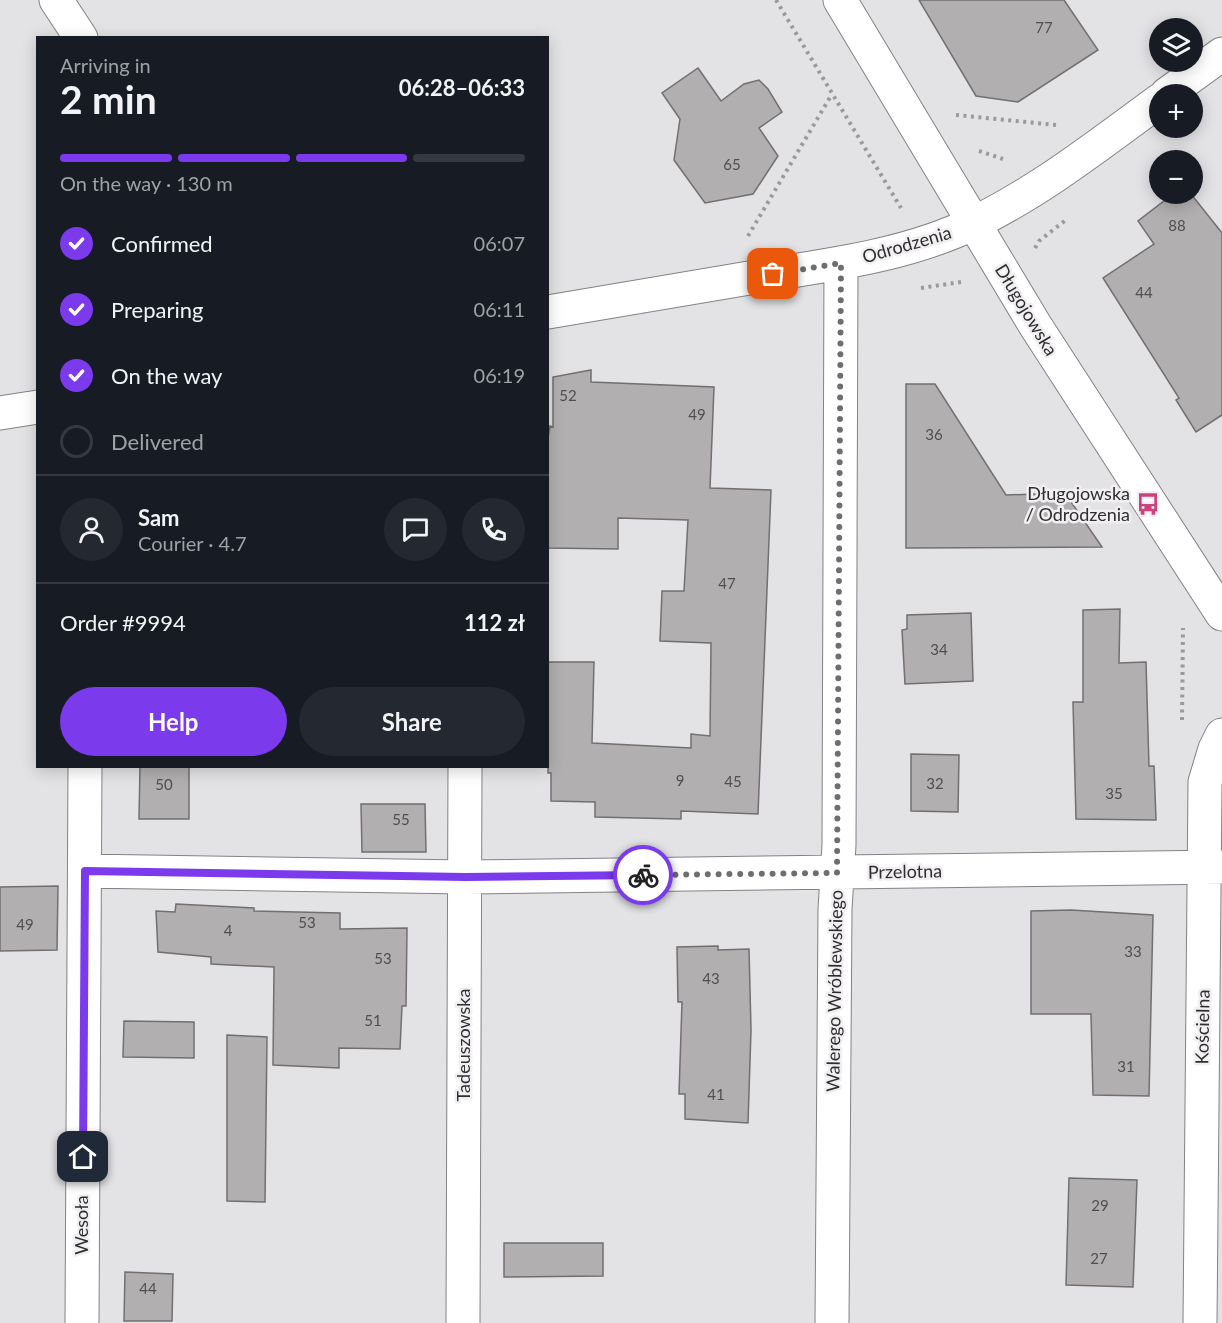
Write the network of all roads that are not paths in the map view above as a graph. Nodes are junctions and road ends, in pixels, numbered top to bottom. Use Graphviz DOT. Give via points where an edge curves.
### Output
graph roads {
  1 [pos="56,0"];
  2 [pos="840,0"];
  3 [pos="80,36"];
  4 [pos="1222,54"];
  5 [pos="1181,84"];
  6 [pos="1149,108"];
  7 [pos="974,223"];
  8 [pos="841,263"];
  9 [pos="549,312"];
  10 [pos="36,406"];
  11 [pos="0,413"];
  12 [pos="1222,614"];
  13 [pos="1222,735"];
  14 [pos="85,768"];
  15 [pos="465,768"];
  16 [pos="1214,866"];
  17 [pos="85,871"];
  18 [pos="837,873"];
  19 [pos="466,877"];
  20 [pos="82,1323"];
  21 [pos="463,1323"];
  22 [pos="832,1323"];
  23 [pos="1200,1323"];
  1 -- 3 [label="street"];
  2 -- 7 [label="street, Długojowska"];
  4 -- 5 [label="street"];
  6 -- 7 [label="street, Odrodzenia" via="1078,160"];
  7 -- 8 [label="street, Odrodzenia" via="922,244"];
  7 -- 12 [label="street, Długojowska" via="1035,325"];
  8 -- 9 [label="street, Odrodzenia"];
  8 -- 18 [label="street, Walerego Wróblewskiego"];
  10 -- 11 [label="street"];
  13 -- 16 [label="street, Kościelna" via="1205,782"];
  14 -- 17 [label="street, Wesoła"];
  15 -- 19 [label="street, Tadeuszowska"];
  16 -- 18 [label="street, Przelotna"];
  16 -- 23 [label="street, Kościelna"];
  17 -- 19 [label="street, Przelotna"];
  17 -- 20 [label="street, Wesoła"];
  18 -- 19 [label="street, Przelotna"];
  18 -- 22 [label="street, Walerego Wróblewskiego"];
  19 -- 21 [label="street, Tadeuszowska"];
}
